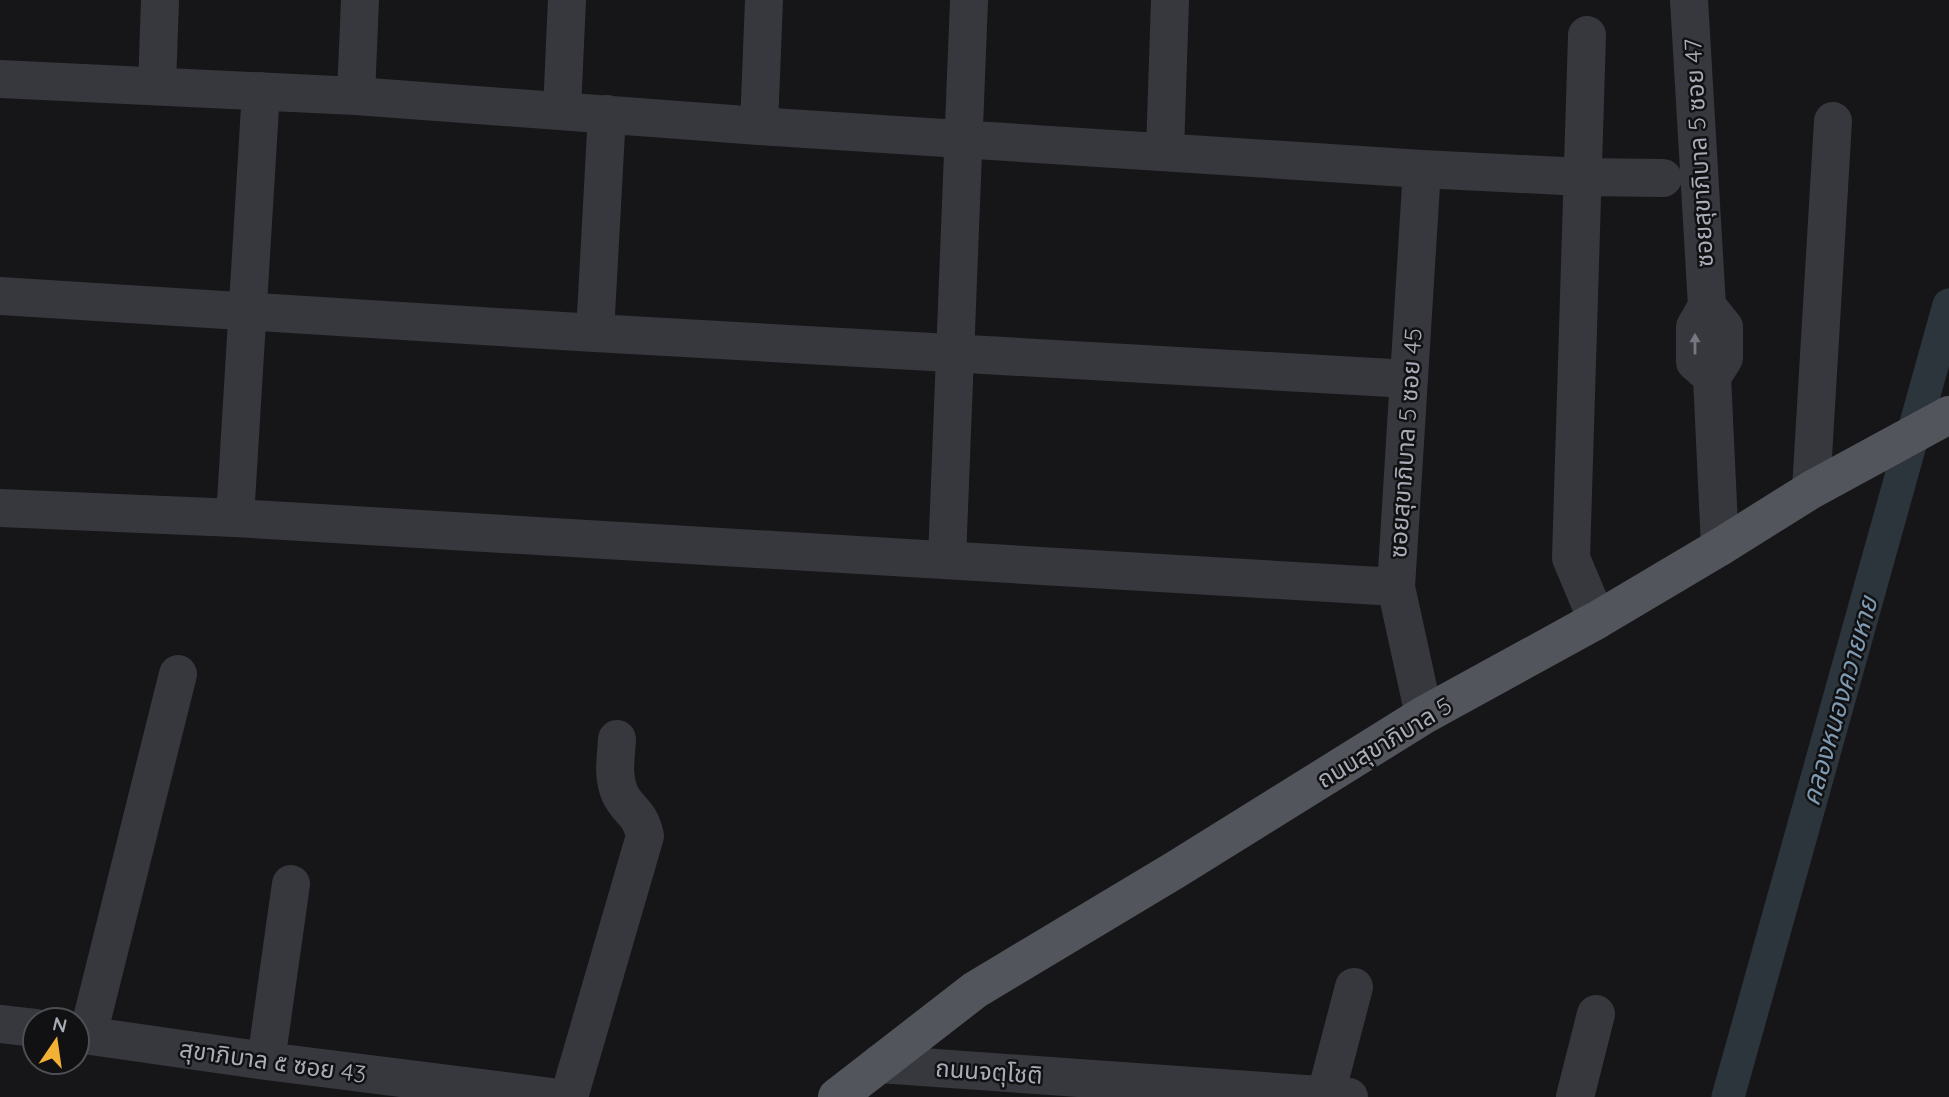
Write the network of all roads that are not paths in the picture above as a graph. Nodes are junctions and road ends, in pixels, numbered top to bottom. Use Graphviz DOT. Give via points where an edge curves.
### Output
graph roads {
  1 [pos="160,0"];
  2 [pos="360,0"];
  3 [pos="567,0"];
  4 [pos="764,0"];
  5 [pos="969,0"];
  6 [pos="1170,0"];
  7 [pos="1689,0"];
  8 [pos="1587,35"];
  9 [pos="0,79"];
  10 [pos="157,86"];
  11 [pos="261,91"];
  12 [pos="356,96"];
  13 [pos="562,110"];
  14 [pos="607,114"];
  15 [pos="1833,121"];
  16 [pos="759,127"];
  17 [pos="962,139"];
  18 [pos="1165,152"];
  19 [pos="1422,169"];
  20 [pos="1581,177"];
  21 [pos="1663,178"];
  22 [pos="0,296"];
  23 [pos="248,312"];
  24 [pos="595,333"];
  25 [pos="957,353"];
  26 [pos="1409,379"];
  27 [pos="1948,416"];
  28 [pos="1811,490"];
  29 [pos="0,508"];
  30 [pos="235,518"];
  31 [pos="1720,547"];
  32 [pos="947,559"];
  33 [pos="1396,587"];
  34 [pos="1597,620"];
  35 [pos="178,674"];
  36 [pos="1424,715"];
  37 [pos="617,739"];
  38 [pos="290,884"];
  39 [pos="1354,987"];
  40 [pos="90,1006"];
  41 [pos="1596,1014"];
  42 [pos="0,1024"];
  43 [pos="21,1026"];
  44 [pos="91,1035"];
  45 [pos="266,1061"];
  46 [pos="879,1064"];
  47 [pos="1338,1096"];
  48 [pos="552,1097"];
  49 [pos="569,1097"];
  50 [pos="836,1097"];
  51 [pos="1576,1097"];
  1 -- 10 [label="street"];
  2 -- 12 [label="street"];
  3 -- 13 [label="street"];
  4 -- 16 [label="street"];
  5 -- 17 [label="street"];
  6 -- 18 [label="street"];
  7 -- 31 [label="street, ซอยสุขาภิบาล 5 ซอย 47" via="1707,306 1724,327 1724,358 1712,377"];
  8 -- 20 [label="street"];
  9 -- 10 [label="street"];
  10 -- 11 [label="street"];
  11 -- 12 [label="street"];
  11 -- 23 [label="street"];
  12 -- 13 [label="street"];
  13 -- 14 [label="street"];
  14 -- 16 [label="street"];
  14 -- 24 [label="street"];
  15 -- 28 [label="street"];
  16 -- 17 [label="street"];
  17 -- 18 [label="street"];
  17 -- 25 [label="street"];
  18 -- 19 [label="street"];
  19 -- 20 [label="street"];
  19 -- 26 [label="street, ซอยสุขาภิบาล 5 ซอย 45"];
  20 -- 21 [label="street"];
  20 -- 34 [label="street" via="1571,558"];
  22 -- 23 [label="street"];
  23 -- 24 [label="street"];
  23 -- 30 [label="street"];
  24 -- 25 [label="street"];
  25 -- 26 [label="street"];
  25 -- 32 [label="street"];
  26 -- 33 [label="street, ซอยสุขาภิบาล 5 ซอย 45"];
  27 -- 28 [label="main road, ถนนสุขาภิบาล 5"];
  28 -- 31 [label="main road, ถนนสุขาภิบาล 5"];
  29 -- 30 [label="street"];
  30 -- 32 [label="street"];
  31 -- 34 [label="main road, ถนนสุขาภิบาล 5"];
  32 -- 33 [label="street"];
  33 -- 36 [label="street, ซอยสุขาภิบาล 5 ซอย 45"];
  34 -- 36 [label="main road, ถนนสุขาภิบาล 5"];
  35 -- 40 [label="street"];
  36 -- 46 [label="main road, ถนนสุขาภิบาล 5" via="975,990"];
  37 -- 49 [label="street" via="615,777 621,796 642,821 645,836"];
  38 -- 45 [label="street"];
  39 -- 47 [label="street"];
  41 -- 51 [label="street"];
  42 -- 43 [label="street"];
  44 -- 45 [label="street, สุขาภิบาล ๕ ซอย 43"];
  45 -- 48 [label="street, สุขาภิบาล ๕ ซอย 43"];
  46 -- 47 [label="street, ถนนจตุโชติ"];
  46 -- 50 [label="main road, ถนนสุขาภิบาล 5"];
}
